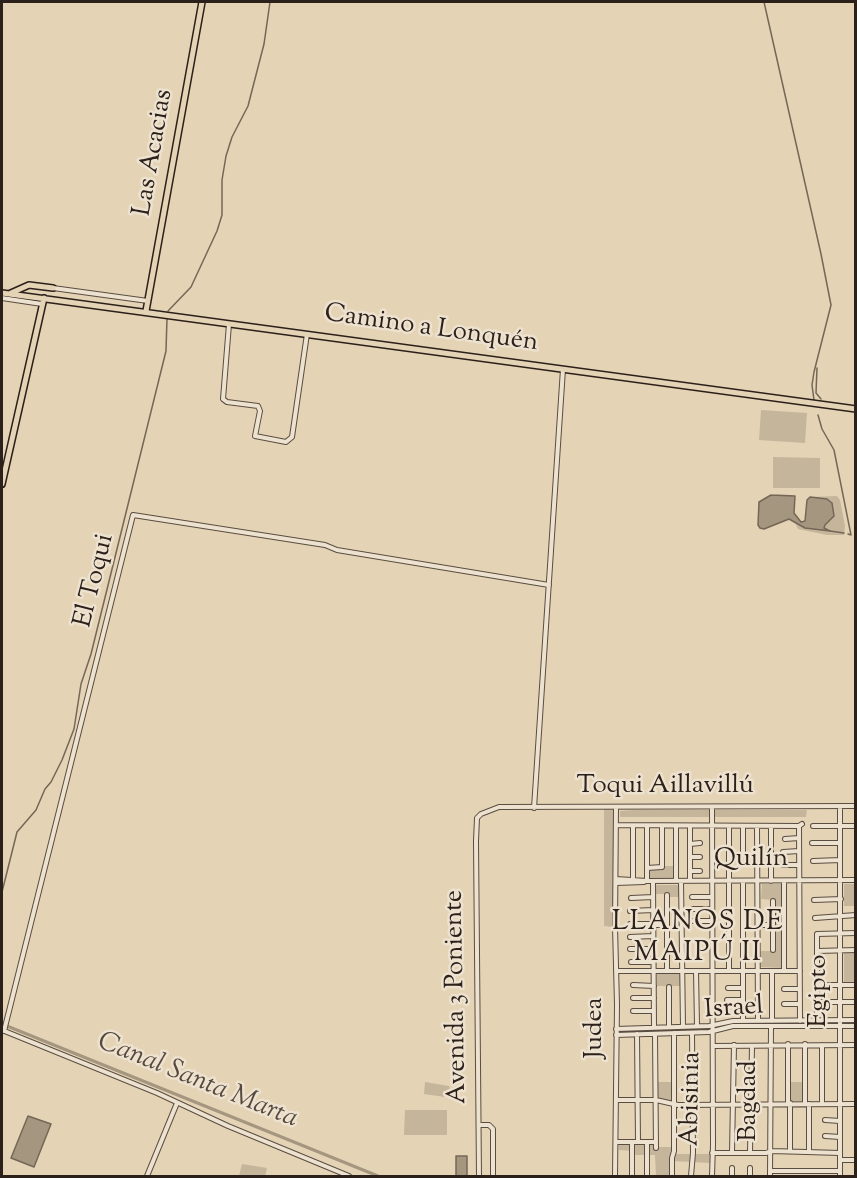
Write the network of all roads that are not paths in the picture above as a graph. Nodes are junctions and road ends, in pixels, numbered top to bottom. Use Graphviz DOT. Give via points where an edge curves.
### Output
graph roads {
  1 [pos="202,2"];
  2 [pos="53,288"];
  3 [pos="2,293"];
  4 [pos="9,294"];
  5 [pos="2,298"];
  6 [pos="44,301"];
  7 [pos="148,301"];
  8 [pos="146,311"];
  9 [pos="229,323"];
  10 [pos="308,333"];
  11 [pos="563,368"];
  12 [pos="855,409"];
  13 [pos="2,484"];
  14 [pos="549,585"];
  15 [pos="840,806"];
  16 [pos="855,806"];
  17 [pos="712,807"];
  18 [pos="534,808"];
  19 [pos="616,808"];
  20 [pos="477,818"];
  21 [pos="616,825"];
  22 [pos="633,826"];
  23 [pos="647,826"];
  24 [pos="662,826"];
  25 [pos="690,826"];
  26 [pos="712,826"];
  27 [pos="729,826"];
  28 [pos="743,826"];
  29 [pos="757,826"];
  30 [pos="771,826"];
  31 [pos="813,826"];
  32 [pos="840,826"];
  33 [pos="855,826"];
  34 [pos="676,827"];
  35 [pos="799,838"];
  36 [pos="785,839"];
  37 [pos="700,843"];
  38 [pos="812,843"];
  39 [pos="840,843"];
  40 [pos="690,844"];
  41 [pos="799,851"];
  42 [pos="783,852"];
  43 [pos="743,854"];
  44 [pos="690,857"];
  45 [pos="700,857"];
  46 [pos="840,860"];
  47 [pos="813,861"];
  48 [pos="783,865"];
  49 [pos="799,865"];
  50 [pos="647,868"];
  51 [pos="690,871"];
  52 [pos="700,871"];
  53 [pos="633,879"];
  54 [pos="840,880"];
  55 [pos="855,880"];
  56 [pos="616,881"];
  57 [pos="650,881"];
  58 [pos="679,881"];
  59 [pos="690,881"];
  60 [pos="712,881"];
  61 [pos="729,881"];
  62 [pos="743,881"];
  63 [pos="758,881"];
  64 [pos="771,881"];
  65 [pos="784,881"];
  66 [pos="800,881"];
  67 [pos="667,895"];
  68 [pos="652,897"];
  69 [pos="693,897"];
  70 [pos="712,897"];
  71 [pos="631,898"];
  72 [pos="841,899"];
  73 [pos="814,900"];
  74 [pos="773,902"];
  75 [pos="693,909"];
  76 [pos="712,909"];
  77 [pos="653,910"];
  78 [pos="630,911"];
  79 [pos="855,915"];
  80 [pos="841,916"];
  81 [pos="815,918"];
  82 [pos="693,921"];
  83 [pos="712,921"];
  84 [pos="630,924"];
  85 [pos="653,924"];
  86 [pos="667,925"];
  87 [pos="758,925"];
  88 [pos="773,925"];
  89 [pos="841,933"];
  90 [pos="855,933"];
  91 [pos="653,936"];
  92 [pos="630,937"];
  93 [pos="653,949"];
  94 [pos="630,950"];
  95 [pos="773,950"];
  96 [pos="841,950"];
  97 [pos="855,950"];
  98 [pos="817,951"];
  99 [pos="631,962"];
  100 [pos="653,962"];
  101 [pos="616,971"];
  102 [pos="653,971"];
  103 [pos="668,971"];
  104 [pos="682,971"];
  105 [pos="696,971"];
  106 [pos="712,971"];
  107 [pos="729,971"];
  108 [pos="743,971"];
  109 [pos="758,971"];
  110 [pos="772,971"];
  111 [pos="784,971"];
  112 [pos="800,971"];
  113 [pos="817,985"];
  114 [pos="841,985"];
  115 [pos="855,985"];
  116 [pos="633,986"];
  117 [pos="654,986"];
  118 [pos="669,987"];
  119 [pos="728,987"];
  120 [pos="743,988"];
  121 [pos="784,989"];
  122 [pos="800,989"];
  123 [pos="633,998"];
  124 [pos="654,998"];
  125 [pos="727,1000"];
  126 [pos="743,1000"];
  127 [pos="817,1002"];
  128 [pos="841,1002"];
  129 [pos="855,1002"];
  130 [pos="784,1004"];
  131 [pos="800,1004"];
  132 [pos="633,1011"];
  133 [pos="654,1011"];
  134 [pos="817,1020"];
  135 [pos="841,1020"];
  136 [pos="855,1020"];
  137 [pos="743,1021"];
  138 [pos="758,1021"];
  139 [pos="772,1021"];
  140 [pos="800,1021"];
  141 [pos="712,1025"];
  142 [pos="696,1026"];
  143 [pos="771,1026"];
  144 [pos="841,1026"];
  145 [pos="855,1026"];
  146 [pos="654,1027"];
  147 [pos="669,1027"];
  148 [pos="682,1027"];
  149 [pos="3,1029"];
  150 [pos="616,1029"];
  151 [pos="712,1031"];
  152 [pos="674,1033"];
  153 [pos="692,1033"];
  154 [pos="637,1034"];
  155 [pos="655,1034"];
  156 [pos="616,1035"];
  157 [pos="771,1044"];
  158 [pos="788,1044"];
  159 [pos="805,1044"];
  160 [pos="822,1044"];
  161 [pos="752,1045"];
  162 [pos="841,1045"];
  163 [pos="855,1045"];
  164 [pos="713,1046"];
  165 [pos="734,1046"];
  166 [pos="616,1100"];
  167 [pos="637,1100"];
  168 [pos="656,1100"];
  169 [pos="177,1103"];
  170 [pos="770,1103"];
  171 [pos="789,1103"];
  172 [pos="807,1103"];
  173 [pos="674,1104"];
  174 [pos="733,1104"];
  175 [pos="751,1104"];
  176 [pos="822,1104"];
  177 [pos="840,1104"];
  178 [pos="855,1104"];
  179 [pos="693,1105"];
  180 [pos="713,1105"];
  181 [pos="825,1120"];
  182 [pos="840,1121"];
  183 [pos="479,1125"];
  184 [pos="825,1136"];
  185 [pos="840,1137"];
  186 [pos="617,1142"];
  187 [pos="635,1142"];
  188 [pos="647,1142"];
  189 [pos="656,1142"];
  190 [pos="656,1148"];
  191 [pos="770,1151"];
  192 [pos="790,1151"];
  193 [pos="809,1151"];
  194 [pos="712,1153"];
  195 [pos="732,1153"];
  196 [pos="750,1153"];
  197 [pos="840,1153"];
  198 [pos="840,1160"];
  199 [pos="855,1160"];
  200 [pos="732,1168"];
  201 [pos="750,1168"];
  202 [pos="821,1171"];
  203 [pos="840,1171"];
  204 [pos="770,1174"];
  205 [pos="788,1174"];
  206 [pos="804,1174"];
  207 [pos="147,1176"];
  208 [pos="349,1176"];
  209 [pos="479,1176"];
  210 [pos="494,1176"];
  211 [pos="615,1176"];
  212 [pos="632,1176"];
  213 [pos="647,1176"];
  214 [pos="672,1176"];
  215 [pos="691,1176"];
  216 [pos="712,1176"];
  217 [pos="732,1176"];
  218 [pos="750,1176"];
  219 [pos="821,1176"];
  220 [pos="840,1176"];
  1 -- 7 [label="main road, Las Acacias"];
  2 -- 4 [label="main road" via="29,285"];
  2 -- 7 [label="street"];
  3 -- 4 [label="main road, Camino a Lonquén"];
  4 -- 6 [label="main road, Camino a Lonquén"];
  5 -- 6 [label="street, Camino a Lonquén"];
  6 -- 8 [label="main road, Camino a Lonquén"];
  6 -- 13 [label="main road"];
  7 -- 8 [label="main road, Las Acacias"];
  8 -- 9 [label="main road, Camino a Lonquén"];
  9 -- 10 [label="main road, Camino a Lonquén"];
  9 -- 10 [label="street" via="222,396 228,402 259,407 255,436 286,442 291,439"];
  10 -- 11 [label="main road, Camino a Lonquén"];
  11 -- 12 [label="main road, Camino a Lonquén"];
  11 -- 14 [label="street"];
  14 -- 18 [label="street"];
  14 -- 149 [label="street, El Toqui" via="133,515"];
  15 -- 16 [label="street, Toqui Aillavillú"];
  15 -- 17 [label="street, Toqui Aillavillú"];
  15 -- 32 [label="street, Egipto"];
  17 -- 19 [label="street, Toqui Aillavillú"];
  17 -- 26 [label="street, Abisinia"];
  18 -- 19 [label="street, Toqui Aillavillú"];
  18 -- 20 [label="street, Toqui Aillavillú" via="494,808"];
  19 -- 21 [label="street, Judea"];
  20 -- 183 [label="street, Avenida 3 Poniente"];
  21 -- 22 [label="street"];
  21 -- 56 [label="street, Judea"];
  22 -- 23 [label="street"];
  22 -- 53 [label="street"];
  23 -- 24 [label="street"];
  23 -- 50 [label="street"];
  24 -- 34 [label="street"];
  24 -- 50 [label="street" via="662,867"];
  25 -- 26 [label="street"];
  25 -- 34 [label="street"];
  25 -- 40 [label="street"];
  26 -- 27 [label="street"];
  26 -- 60 [label="street, Abisinia"];
  27 -- 28 [label="street"];
  27 -- 61 [label="street"];
  28 -- 29 [label="street"];
  28 -- 43 [label="street"];
  29 -- 30 [label="street"];
  29 -- 63 [label="street"];
  30 -- 35 [label="street" via="800,825"];
  30 -- 64 [label="street"];
  31 -- 32 [label="street"];
  32 -- 33 [label="street"];
  32 -- 39 [label="street, Egipto"];
  34 -- 58 [label="street"];
  35 -- 36 [label="street"];
  35 -- 41 [label="street"];
  37 -- 40 [label="street"];
  38 -- 39 [label="street"];
  39 -- 46 [label="street, Egipto"];
  40 -- 44 [label="street"];
  41 -- 42 [label="street"];
  41 -- 49 [label="street"];
  44 -- 45 [label="street"];
  44 -- 51 [label="street"];
  46 -- 47 [label="street"];
  46 -- 54 [label="street, Egipto"];
  48 -- 49 [label="street"];
  49 -- 66 [label="street"];
  50 -- 57 [label="street"];
  51 -- 52 [label="street"];
  51 -- 59 [label="street"];
  53 -- 56 [label="street, Quilín"];
  53 -- 57 [label="street, Quilín"];
  54 -- 55 [label="street, Quilín"];
  54 -- 66 [label="street, Quilín"];
  54 -- 72 [label="street, Egipto"];
  56 -- 57 [label="street, Quilín"];
  56 -- 101 [label="street, Judea"];
  57 -- 58 [label="street, Quilín"];
  57 -- 68 [label="street"];
  58 -- 59 [label="street, Quilín"];
  58 -- 104 [label="street"];
  59 -- 60 [label="street, Quilín"];
  60 -- 61 [label="street, Quilín"];
  60 -- 70 [label="street, Abisinia"];
  61 -- 62 [label="street, Quilín"];
  61 -- 107 [label="street"];
  62 -- 63 [label="street, Quilín"];
  62 -- 108 [label="street"];
  63 -- 64 [label="street, Quilín"];
  63 -- 87 [label="street"];
  64 -- 65 [label="street, Quilín"];
  65 -- 66 [label="street, Quilín"];
  65 -- 111 [label="street"];
  66 -- 112 [label="street"];
  67 -- 86 [label="street"];
  68 -- 71 [label="street"];
  68 -- 77 [label="street"];
  69 -- 70 [label="street"];
  70 -- 76 [label="street, Abisinia"];
  72 -- 73 [label="street"];
  72 -- 80 [label="street, Egipto"];
  74 -- 88 [label="street"];
  75 -- 76 [label="street"];
  76 -- 83 [label="street, Abisinia"];
  77 -- 78 [label="street"];
  77 -- 85 [label="street"];
  79 -- 80 [label="street"];
  80 -- 81 [label="street"];
  80 -- 89 [label="street, Egipto"];
  82 -- 83 [label="street"];
  83 -- 106 [label="street, Abisinia"];
  84 -- 85 [label="street"];
  85 -- 86 [label="street"];
  85 -- 91 [label="street"];
  86 -- 103 [label="street"];
  87 -- 88 [label="street"];
  87 -- 109 [label="street"];
  88 -- 95 [label="street"];
  89 -- 90 [label="street"];
  89 -- 96 [label="street, Egipto"];
  89 -- 98 [label="street" via="817,934"];
  91 -- 92 [label="street"];
  91 -- 93 [label="street"];
  93 -- 94 [label="street"];
  93 -- 100 [label="street"];
  96 -- 97 [label="street"];
  96 -- 98 [label="street"];
  96 -- 114 [label="street, Egipto"];
  98 -- 113 [label="street"];
  99 -- 100 [label="street"];
  100 -- 102 [label="street"];
  101 -- 102 [label="street"];
  101 -- 150 [label="street, Judea"];
  102 -- 103 [label="street"];
  102 -- 117 [label="street"];
  103 -- 104 [label="street"];
  104 -- 105 [label="street"];
  104 -- 148 [label="street"];
  105 -- 106 [label="street"];
  105 -- 142 [label="street"];
  106 -- 107 [label="street"];
  106 -- 141 [label="street, Abisinia"];
  107 -- 108 [label="street"];
  108 -- 109 [label="street"];
  108 -- 120 [label="street"];
  109 -- 110 [label="street"];
  109 -- 138 [label="street"];
  110 -- 111 [label="street"];
  110 -- 139 [label="street"];
  111 -- 112 [label="street"];
  112 -- 122 [label="street"];
  113 -- 114 [label="street"];
  113 -- 127 [label="street"];
  114 -- 115 [label="street"];
  114 -- 128 [label="street, Egipto"];
  116 -- 117 [label="street"];
  117 -- 124 [label="street"];
  118 -- 147 [label="street"];
  119 -- 120 [label="street"];
  120 -- 126 [label="street"];
  121 -- 122 [label="street"];
  122 -- 131 [label="street"];
  123 -- 124 [label="street"];
  124 -- 133 [label="street"];
  125 -- 126 [label="street"];
  126 -- 137 [label="street"];
  127 -- 128 [label="street"];
  127 -- 134 [label="street"];
  128 -- 129 [label="street"];
  128 -- 135 [label="street, Egipto"];
  130 -- 131 [label="street"];
  131 -- 140 [label="street"];
  132 -- 133 [label="street"];
  133 -- 146 [label="street"];
  134 -- 135 [label="street, Israel"];
  134 -- 140 [label="street, Israel"];
  135 -- 136 [label="street, Israel"];
  135 -- 144 [label="street, Egipto"];
  137 -- 138 [label="street, Israel"];
  137 -- 141 [label="street, Israel"];
  138 -- 139 [label="street, Israel"];
  139 -- 140 [label="street, Israel"];
  141 -- 142 [label="street, Israel"];
  141 -- 151 [label="street, Abisinia"];
  142 -- 148 [label="street, Israel"];
  143 -- 144 [label="street, Israel"];
  143 -- 151 [label="street, Israel" via="733,1026"];
  143 -- 157 [label="street, Bagdad"];
  144 -- 145 [label="street, Israel"];
  144 -- 162 [label="street, Egipto"];
  146 -- 147 [label="street, Israel"];
  146 -- 150 [label="street, Israel"];
  147 -- 148 [label="street, Israel"];
  149 -- 169 [label="street"];
  150 -- 156 [label="street, Judea"];
  151 -- 153 [label="street, Israel"];
  151 -- 164 [label="street, Abisinia"];
  152 -- 153 [label="street, Israel"];
  152 -- 155 [label="street, Israel"];
  152 -- 173 [label="street"];
  153 -- 179 [label="street"];
  154 -- 155 [label="street, Israel"];
  154 -- 156 [label="street, Israel"];
  154 -- 167 [label="street"];
  155 -- 168 [label="street"];
  156 -- 166 [label="street, Judea"];
  157 -- 158 [label="street"];
  157 -- 161 [label="street"];
  157 -- 170 [label="street, Bagdad"];
  158 -- 159 [label="street"];
  158 -- 171 [label="street"];
  159 -- 160 [label="street"];
  159 -- 172 [label="street"];
  160 -- 162 [label="street"];
  160 -- 176 [label="street"];
  161 -- 165 [label="street"];
  161 -- 175 [label="street"];
  162 -- 163 [label="street"];
  162 -- 177 [label="street, Egipto"];
  164 -- 165 [label="street"];
  164 -- 180 [label="street, Abisinia"];
  165 -- 174 [label="street"];
  166 -- 167 [label="street"];
  166 -- 186 [label="street, Judea"];
  167 -- 168 [label="street"];
  167 -- 187 [label="street"];
  168 -- 173 [label="street"];
  168 -- 189 [label="street"];
  169 -- 207 [label="street"];
  169 -- 208 [label="street"];
  170 -- 171 [label="street"];
  170 -- 175 [label="street"];
  170 -- 191 [label="street, Bagdad"];
  171 -- 172 [label="street"];
  171 -- 192 [label="street"];
  172 -- 176 [label="street"];
  172 -- 193 [label="street"];
  173 -- 179 [label="street"];
  173 -- 214 [label="street"];
  174 -- 175 [label="street"];
  174 -- 180 [label="street"];
  174 -- 195 [label="street"];
  175 -- 196 [label="street"];
  176 -- 177 [label="street"];
  177 -- 178 [label="street"];
  177 -- 182 [label="street, Egipto"];
  179 -- 180 [label="street"];
  179 -- 215 [label="street"];
  180 -- 194 [label="street, Abisinia"];
  181 -- 182 [label="street"];
  182 -- 185 [label="street, Egipto"];
  183 -- 209 [label="street, Avenida 3 Poniente"];
  183 -- 210 [label="street" via="493,1129"];
  184 -- 185 [label="street"];
  185 -- 197 [label="street, Egipto"];
  186 -- 187 [label="street"];
  186 -- 211 [label="street, Judea"];
  187 -- 188 [label="street"];
  187 -- 212 [label="street"];
  188 -- 189 [label="street"];
  188 -- 213 [label="street"];
  189 -- 190 [label="street"];
  191 -- 192 [label="street"];
  191 -- 196 [label="street"];
  191 -- 204 [label="street, Bagdad"];
  192 -- 193 [label="street"];
  193 -- 197 [label="street"];
  194 -- 195 [label="street"];
  194 -- 216 [label="street, Abisinia"];
  195 -- 196 [label="street"];
  197 -- 198 [label="street, Egipto"];
  198 -- 199 [label="street"];
  198 -- 203 [label="street, Egipto"];
  200 -- 217 [label="street"];
  201 -- 218 [label="street"];
  202 -- 203 [label="street"];
  202 -- 206 [label="street"];
  202 -- 219 [label="street"];
  203 -- 220 [label="street, Egipto"];
  204 -- 205 [label="street"];
  205 -- 206 [label="street"];
}
